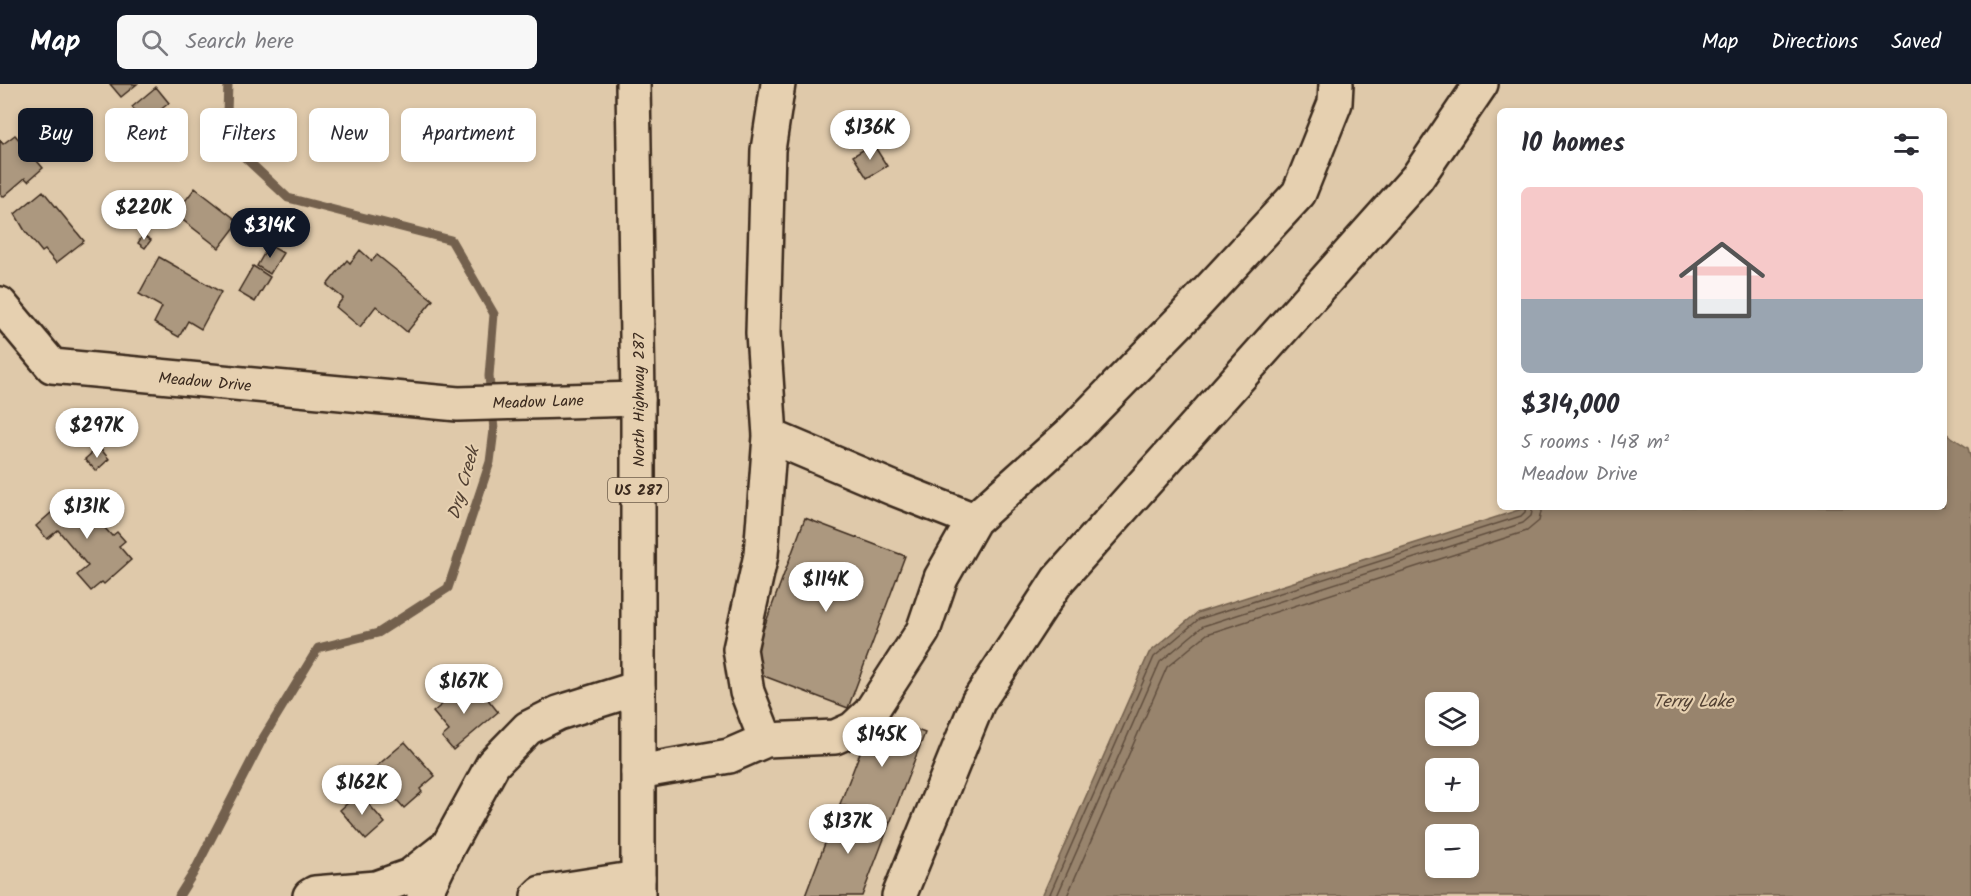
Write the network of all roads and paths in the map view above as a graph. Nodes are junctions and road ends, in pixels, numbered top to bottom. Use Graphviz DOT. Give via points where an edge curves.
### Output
graph roads {
  1 [pos="633,84"];
  2 [pos="778,84"];
  3 [pos="1336,84"];
  4 [pos="1481,84"];
  5 [pos="0,304"];
  6 [pos="638,399"];
  7 [pos="448,403"];
  8 [pos="770,436"];
  9 [pos="974,520"];
  10 [pos="638,688"];
  11 [pos="766,740"];
  12 [pos="638,772"];
  13 [pos="447,848"];
  14 [pos="638,887"];
  15 [pos="310,896"];
  16 [pos="424,896"];
  17 [pos="538,896"];
  18 [pos="898,896"];
  1 -- 6 [label="main road, North Highway 287 / US 287"];
  2 -- 8 [label="main road" via="768,150 763,333"];
  3 -- 9 [label="main road" via="1335,103 1299,193 1070,434"];
  4 -- 18 [label="main road" via="1417,178 1058,580 978,702"];
  5 -- 7 [label="main road, Meadow Drive" via="52,366"];
  6 -- 7 [label="main road, Meadow Lane"];
  6 -- 10 [label="main road, North Highway 287 / US 287"];
  8 -- 9 [label="main road"];
  8 -- 11 [label="main road" via="761,555 740,649 747,692"];
  9 -- 11 [label="main road" via="941,578 923,632 870,713 853,729 835,737"];
  10 -- 12 [label="main road, North Highway 287 / US 287"];
  10 -- 13 [label="main road" via="558,713 528,728 493,764"];
  11 -- 12 [label="main road" via="729,756"];
  12 -- 14 [label="main road, North Highway 287 / US 287"];
  13 -- 15 [label="main road" via="410,876 376,888"];
  13 -- 16 [label="main road"];
  14 -- 17 [label="main road"];
}
